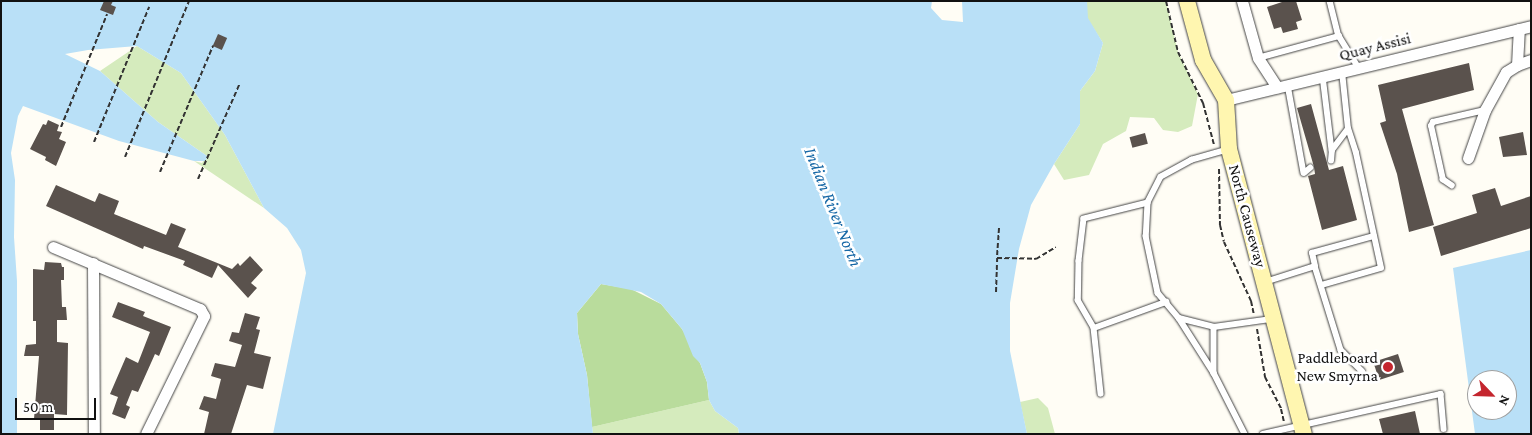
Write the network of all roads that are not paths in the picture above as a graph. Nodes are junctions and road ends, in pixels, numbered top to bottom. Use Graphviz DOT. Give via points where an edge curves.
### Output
graph roads {
  1 [pos="1187,1"];
  2 [pos="1330,1"];
  3 [pos="1244,2"];
  4 [pos="1531,26"];
  5 [pos="1519,29"];
  6 [pos="1339,36"];
  7 [pos="1258,58"];
  8 [pos="1530,60"];
  9 [pos="1517,64"];
  10 [pos="1359,68"];
  11 [pos="1342,72"];
  12 [pos="1323,76"];
  13 [pos="1282,86"];
  14 [pos="1226,100"];
  15 [pos="1485,110"];
  16 [pos="1348,129"];
  17 [pos="1332,150"];
  18 [pos="1222,151"];
  19 [pos="1468,158"];
  20 [pos="1331,161"];
  21 [pos="1310,168"];
  22 [pos="1452,186"];
  23 [pos="1148,203"];
  24 [pos="1374,236"];
  25 [pos="54,247"];
  26 [pos="93,262"];
  27 [pos="1315,266"];
  28 [pos="1265,282"];
  29 [pos="1322,285"];
  30 [pos="1166,302"];
  31 [pos="1179,318"];
  32 [pos="1275,318"];
  33 [pos="1214,327"];
  34 [pos="1094,328"];
  35 [pos="1362,371"];
  36 [pos="1214,373"];
  37 [pos="1101,394"];
  38 [pos="1444,429"];
  39 [pos="1303,430"];
  40 [pos="94,434"];
  41 [pos="146,434"];
  42 [pos="1245,434"];
  43 [pos="1263,434"];
  1 -- 14 [label="main road, North Causeway" via="1203,60"];
  2 -- 6 [label="lane"];
  3 -- 7 [label="street"];
  4 -- 5 [label="street, Quay Assisi"];
  5 -- 9 [label="street"];
  5 -- 10 [label="street, Quay Assisi"];
  6 -- 7 [label="lane"];
  6 -- 10 [label="lane"];
  7 -- 13 [label="street"];
  8 -- 9 [label="street"];
  9 -- 15 [label="street" via="1506,72"];
  10 -- 11 [label="street, Quay Assisi"];
  11 -- 12 [label="street, Quay Assisi"];
  11 -- 16 [label="lane"];
  12 -- 13 [label="street, Quay Assisi"];
  12 -- 17 [label="lane"];
  13 -- 14 [label="street, Quay Assisi"];
  13 -- 21 [label="lane" via="1304,173"];
  14 -- 18 [label="main road, North Causeway"];
  15 -- 19 [label="street"];
  15 -- 22 [label="lane" via="1433,122 1430,126 1443,180"];
  16 -- 17 [label="lane"];
  16 -- 24 [label="lane"];
  17 -- 20 [label="lane"];
  18 -- 23 [label="lane" via="1192,160 1161,177"];
  18 -- 28 [label="main road, North Causeway"];
  23 -- 30 [label="lane" via="1146,236 1158,292"];
  23 -- 34 [label="lane" via="1084,219 1078,260 1078,300"];
  24 -- 27 [label="lane" via="1312,253"];
  24 -- 29 [label="lane" via="1381,268"];
  25 -- 26 [label="street"];
  26 -- 40 [label="street"];
  26 -- 41 [label="street" via="200,309 204,316"];
  27 -- 28 [label="lane"];
  27 -- 29 [label="lane"];
  28 -- 32 [label="main road, North Causeway"];
  29 -- 35 [label="lane" via="1341,350"];
  30 -- 31 [label="lane"];
  30 -- 34 [label="lane"];
  31 -- 33 [label="lane"];
  31 -- 36 [label="lane"];
  32 -- 33 [label="lane"];
  32 -- 39 [label="main road, North Causeway"];
  33 -- 36 [label="lane"];
  34 -- 37 [label="lane"];
  36 -- 42 [label="lane"];
  38 -- 39 [label="lane" via="1440,394"];
  39 -- 43 [label="lane" via="1286,429"];
}
